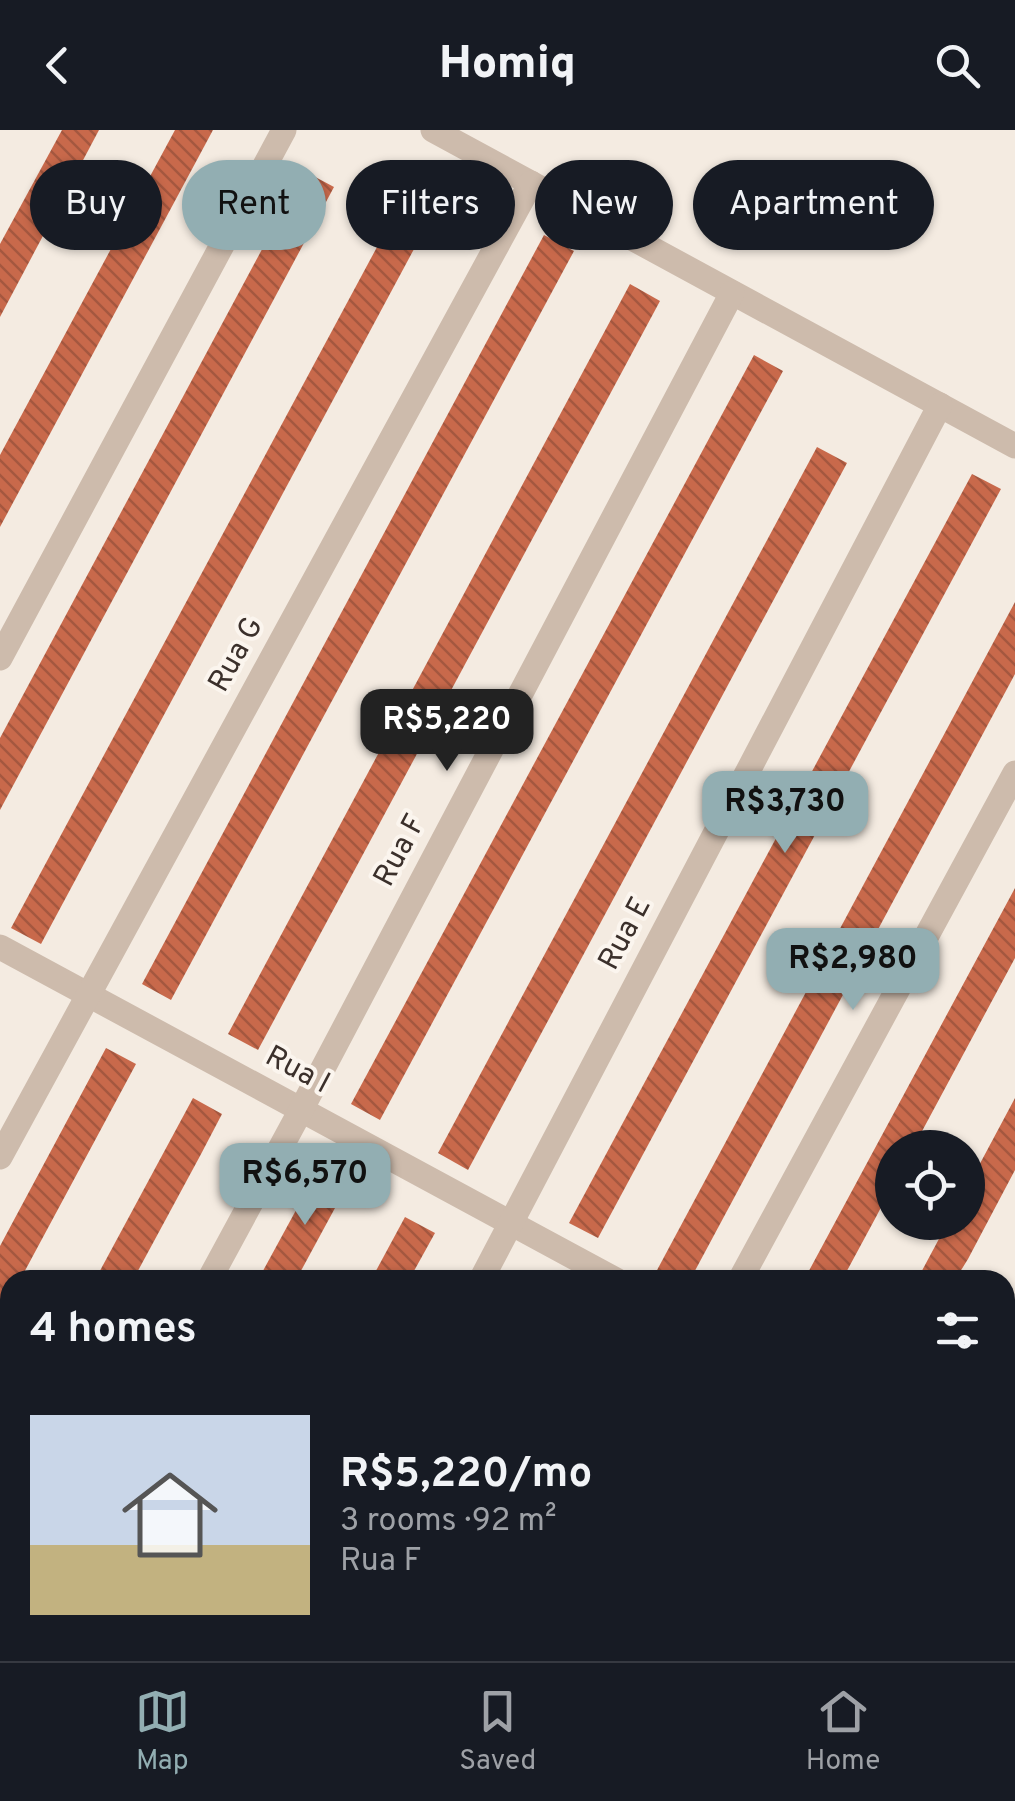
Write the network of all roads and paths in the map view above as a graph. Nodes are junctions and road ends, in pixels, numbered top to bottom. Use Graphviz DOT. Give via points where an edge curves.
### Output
graph roads {
  1 [pos="284,130"];
  2 [pos="433,130"];
  3 [pos="531,184"];
  4 [pos="732,292"];
  5 [pos="940,406"];
  6 [pos="1015,446"];
  7 [pos="0,658"];
  8 [pos="1015,773"];
  9 [pos="0,947"];
  10 [pos="89,995"];
  11 [pos="301,1110"];
  12 [pos="0,1157"];
  13 [pos="511,1224"];
  14 [pos="214,1270"];
  15 [pos="486,1270"];
  16 [pos="597,1270"];
  17 [pos="745,1270"];
  1 -- 7 [label="street"];
  2 -- 3 [label="street"];
  3 -- 4 [label="street"];
  3 -- 10 [label="street, Rua G"];
  4 -- 5 [label="street"];
  4 -- 11 [label="street, Rua F"];
  5 -- 6 [label="street"];
  5 -- 13 [label="street, Rua E"];
  8 -- 17 [label="street"];
  9 -- 10 [label="street, Rua I"];
  10 -- 11 [label="street, Rua I"];
  10 -- 12 [label="street, Rua G"];
  11 -- 13 [label="street, Rua I"];
  11 -- 14 [label="street, Rua F"];
  13 -- 15 [label="street, Rua E"];
  13 -- 16 [label="street, Rua I"];
}
